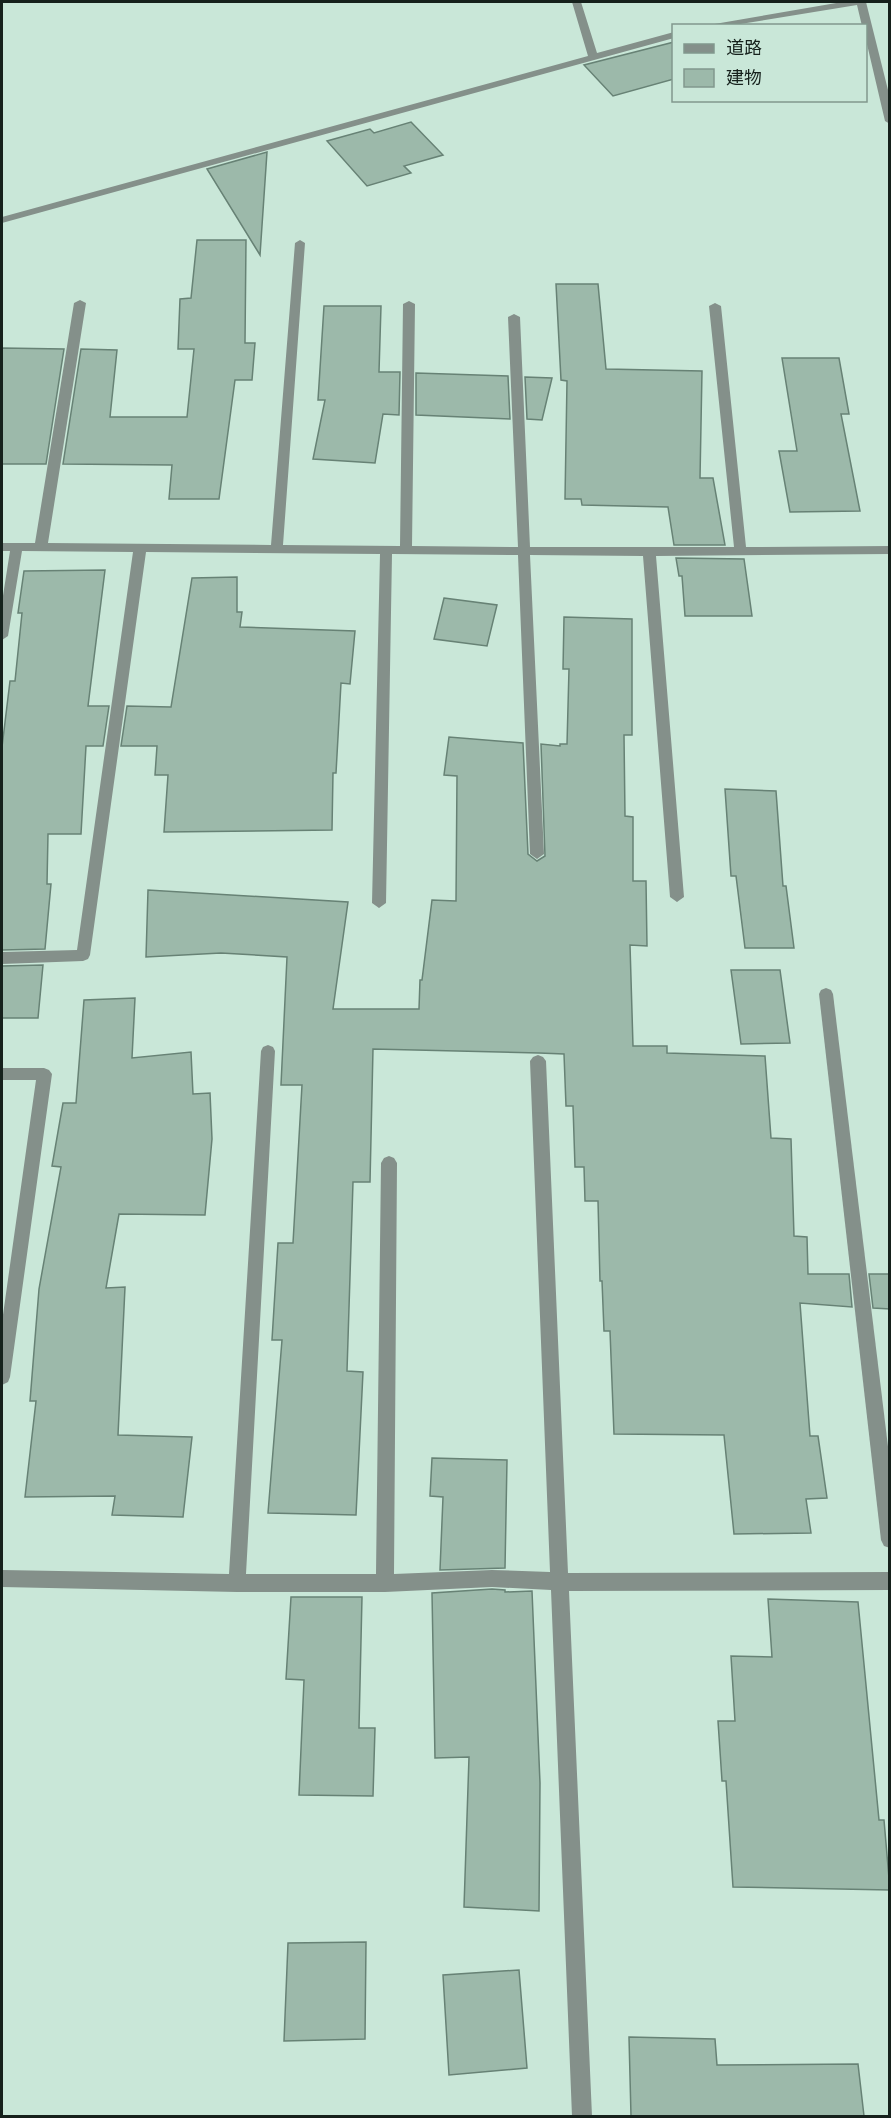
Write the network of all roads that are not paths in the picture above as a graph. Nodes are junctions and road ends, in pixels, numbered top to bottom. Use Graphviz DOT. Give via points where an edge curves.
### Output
graph roads {
  1 [pos="576,2"];
  2 [pos="859,2"];
  3 [pos="719,24"];
  4 [pos="865,24"];
  5 [pos="867,32"];
  6 [pos="672,35"];
  7 [pos="593,57"];
  8 [pos="889,116"];
  9 [pos="2,220"];
  10 [pos="300,243"];
  11 [pos="80,303"];
  12 [pos="409,304"];
  13 [pos="715,306"];
  14 [pos="514,317"];
  15 [pos="2,547"];
  16 [pos="17,547"];
  17 [pos="41,547"];
  18 [pos="140,548"];
  19 [pos="277,549"];
  20 [pos="386,550"];
  21 [pos="406,550"];
  22 [pos="740,550"];
  23 [pos="890,550"];
  24 [pos="524,551"];
  25 [pos="649,552"];
  26 [pos="2,636"];
  27 [pos="537,854"];
  28 [pos="677,897"];
  29 [pos="379,903"];
  30 [pos="2,958"];
  31 [pos="826,994"];
  32 [pos="268,1051"];
  33 [pos="538,1061"];
  34 [pos="2,1074"];
  35 [pos="389,1163"];
  36 [pos="2,1377"];
  37 [pos="890,1540"];
  38 [pos="2,1579"];
  39 [pos="890,1581"];
  40 [pos="560,1582"];
  41 [pos="237,1583"];
  42 [pos="385,1583"];
  43 [pos="582,2116"];
  1 -- 7 [label="street"];
  2 -- 3 [label="street"];
  2 -- 4 [label="street"];
  5 -- 8 [label="street"];
  6 -- 7 [label="street"];
  7 -- 9 [label="street"];
  10 -- 19 [label="street"];
  11 -- 17 [label="street"];
  12 -- 21 [label="street"];
  13 -- 22 [label="street"];
  14 -- 24 [label="street"];
  15 -- 16 [label="street"];
  16 -- 17 [label="street"];
  16 -- 26 [label="street"];
  17 -- 18 [label="street"];
  18 -- 19 [label="street"];
  18 -- 30 [label="street" via="82,955"];
  19 -- 20 [label="street"];
  20 -- 21 [label="street"];
  20 -- 29 [label="street"];
  21 -- 24 [label="street"];
  22 -- 23 [label="street"];
  22 -- 25 [label="street"];
  24 -- 25 [label="street"];
  24 -- 27 [label="street"];
  25 -- 28 [label="street"];
  31 -- 37 [label="street"];
  32 -- 41 [label="street"];
  33 -- 40 [label="street"];
  34 -- 36 [label="street" via="44,1074"];
  35 -- 42 [label="street"];
  38 -- 41 [label="street"];
  39 -- 40 [label="street"];
  40 -- 42 [label="street" via="527,1577"];
  40 -- 43 [label="street"];
  41 -- 42 [label="street"];
}
